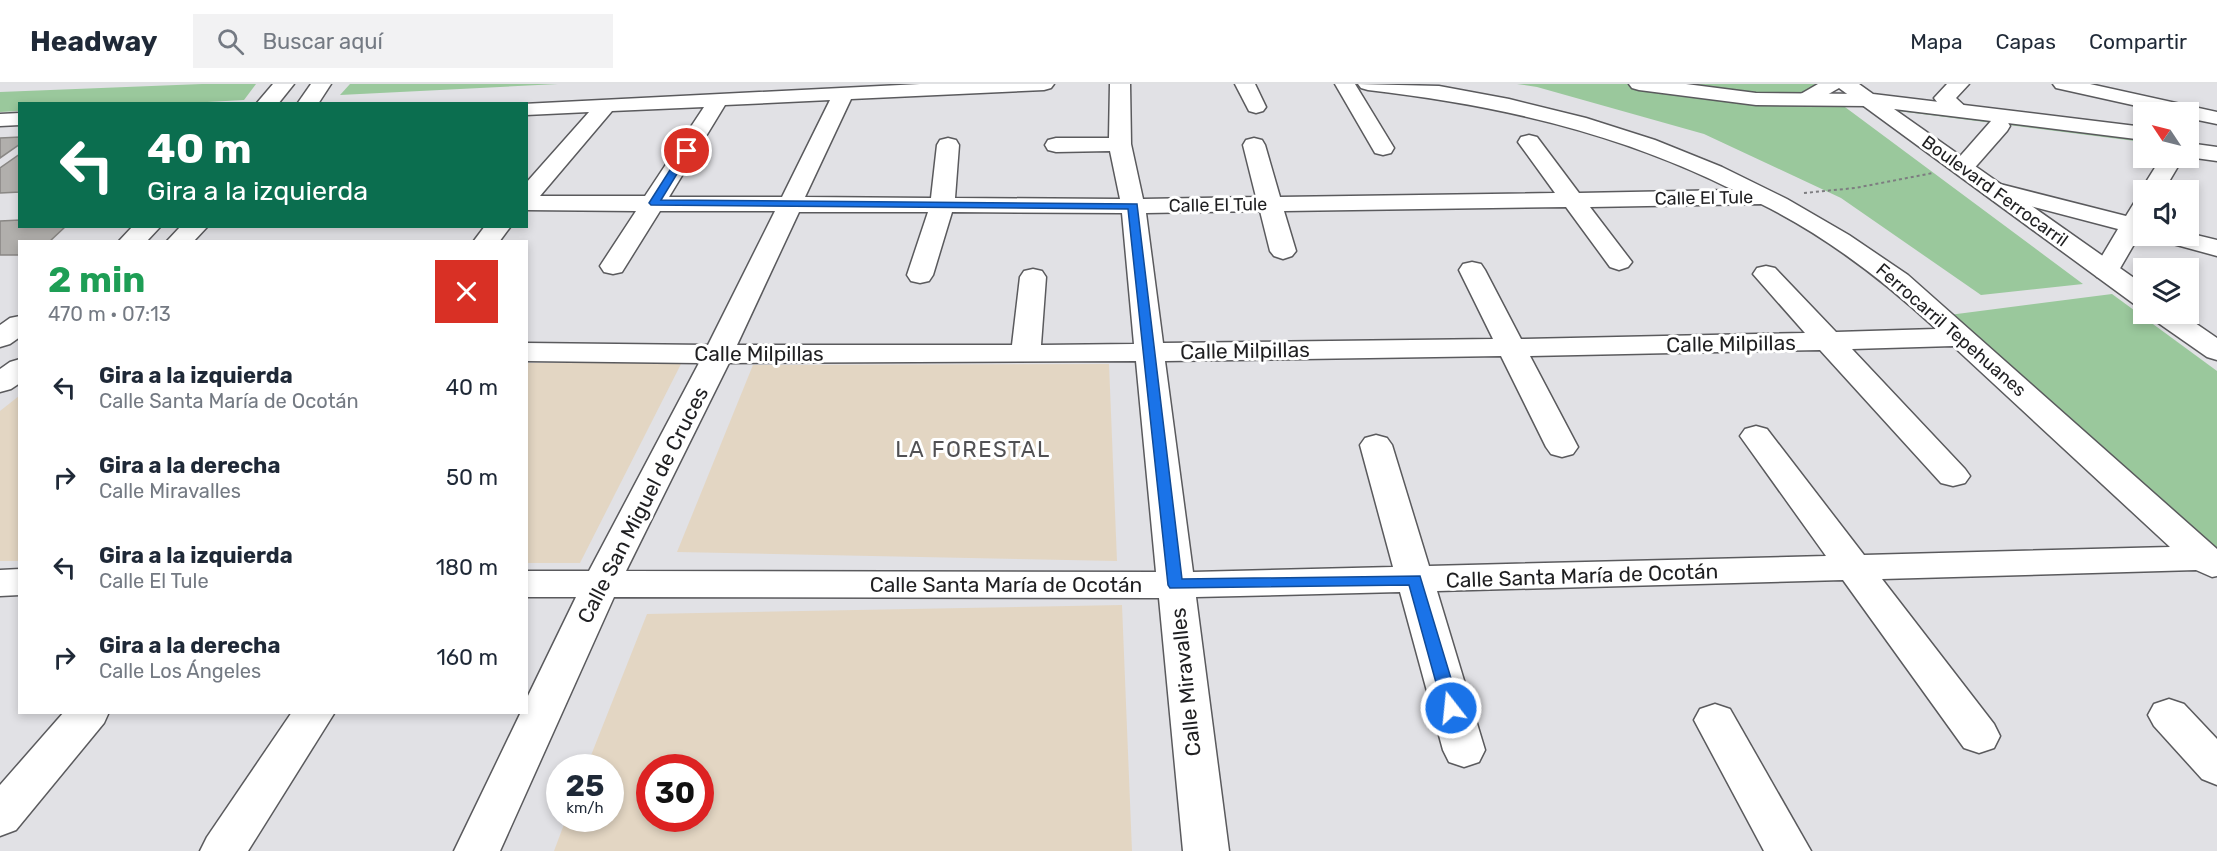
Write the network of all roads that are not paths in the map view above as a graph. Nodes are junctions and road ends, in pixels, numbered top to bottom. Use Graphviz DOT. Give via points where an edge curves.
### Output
graph roads {
  1 [pos="284,84"];
  2 [pos="321,84"];
  3 [pos="1044,84"];
  4 [pos="1120,84"];
  5 [pos="1245,84"];
  6 [pos="1345,84"];
  7 [pos="1368,84"];
  8 [pos="1639,84"];
  9 [pos="1832,84"];
  10 [pos="1846,84"];
  11 [pos="1959,84"];
  12 [pos="2063,84"];
  13 [pos="842,96"];
  14 [pos="719,99"];
  15 [pos="1806,99"];
  16 [pos="1944,99"];
  17 [pos="268,102"];
  18 [pos="308,102"];
  19 [pos="606,105"];
  20 [pos="1877,106"];
  21 [pos="1256,107"];
  22 [pos="528,109"];
  23 [pos="2217,118"];
  24 [pos="18,119"];
  25 [pos="0,120"];
  26 [pos="1999,126"];
  27 [pos="2133,132"];
  28 [pos="2199,141"];
  29 [pos="1529,142"];
  30 [pos="2217,143"];
  31 [pos="1120,144"];
  32 [pos="2133,144"];
  33 [pos="948,145"];
  34 [pos="1056,145"];
  35 [pos="1254,146"];
  36 [pos="1383,148"];
  37 [pos="2199,152"];
  38 [pos="2217,154"];
  39 [pos="1963,167"];
  40 [pos="1992,189"];
  41 [pos="528,196"];
  42 [pos="1765,197"];
  43 [pos="1574,200"];
  44 [pos="528,203"];
  45 [pos="654,203"];
  46 [pos="792,203"];
  47 [pos="1270,204"];
  48 [pos="942,205"];
  49 [pos="1133,206"];
  50 [pos="2133,219"];
  51 [pos="147,228"];
  52 [pos="194,228"];
  53 [pos="498,228"];
  54 [pos="2133,231"];
  55 [pos="132,240"];
  56 [pos="180,240"];
  57 [pos="487,240"];
  58 [pos="2199,243"];
  59 [pos="2217,248"];
  60 [pos="1283,251"];
  61 [pos="1619,262"];
  62 [pos="613,266"];
  63 [pos="1472,270"];
  64 [pos="2106,272"];
  65 [pos="1766,274"];
  66 [pos="920,275"];
  67 [pos="1033,277"];
  68 [pos="2133,290"];
  69 [pos="2178,324"];
  70 [pos="18,325"];
  71 [pos="1963,337"];
  72 [pos="0,338"];
  73 [pos="1827,342"];
  74 [pos="1511,348"];
  75 [pos="2217,351"];
  76 [pos="528,352"];
  77 [pos="1150,352"];
  78 [pos="1026,353"];
  79 [pos="718,355"];
  80 [pos="18,370"];
  81 [pos="0,383"];
  82 [pos="1756,436"];
  83 [pos="1376,445"];
  84 [pos="1562,447"];
  85 [pos="1953,476"];
  86 [pos="2211,564"];
  87 [pos="1855,568"];
  88 [pos="1415,580"];
  89 [pos="18,582"];
  90 [pos="0,583"];
  91 [pos="528,584"];
  92 [pos="601,584"];
  93 [pos="1175,585"];
  94 [pos="87,714"];
  95 [pos="314,714"];
  96 [pos="2169,715"];
  97 [pos="1715,720"];
  98 [pos="1979,736"];
  99 [pos="1464,750"];
  100 [pos="2217,768"];
  101 [pos="0,817"];
  102 [pos="223,851"];
  103 [pos="477,851"];
  104 [pos="1206,851"];
  105 [pos="1788,851"];
  1 -- 17 [label="street"];
  2 -- 18 [label="street"];
  3 -- 13 [label="street"];
  4 -- 31 [label="street, Calle Miravalles"];
  5 -- 21 [label="street"];
  6 -- 36 [label="street"];
  7 -- 42 [label="street, Ferrocarril Tepehuanes" via="1467,98 1573,122 1672,154"];
  8 -- 15 [label="street" via="1725,97"];
  9 -- 15 [label="street"];
  10 -- 20 [label="street, Boulevard Ferrocarril"];
  11 -- 16 [label="street"];
  12 -- 23 [label="street"];
  13 -- 14 [label="street"];
  13 -- 46 [label="street, Calle San Miguel de Cruces"];
  14 -- 19 [label="street"];
  14 -- 45 [label="street"];
  15 -- 20 [label="street"];
  16 -- 20 [label="street"];
  16 -- 27 [label="street"];
  19 -- 22 [label="street"];
  19 -- 41 [label="street"];
  20 -- 26 [label="street"];
  20 -- 39 [label="street, Boulevard Ferrocarril"];
  24 -- 25 [label="street"];
  26 -- 32 [label="street"];
  26 -- 39 [label="street"];
  28 -- 30 [label="street"];
  29 -- 43 [label="street"];
  31 -- 34 [label="street"];
  31 -- 49 [label="street, Calle Miravalles"];
  33 -- 48 [label="street"];
  35 -- 47 [label="street"];
  37 -- 38 [label="street"];
  39 -- 40 [label="street, Boulevard Ferrocarril"];
  40 -- 50 [label="street"];
  40 -- 64 [label="street, Boulevard Ferrocarril"];
  42 -- 43 [label="street, Calle El Tule"];
  42 -- 71 [label="street, Ferrocarril Tepehuanes" via="1873,261"];
  43 -- 47 [label="street, Calle El Tule"];
  43 -- 61 [label="street"];
  44 -- 45 [label="street, Calle El Tule"];
  45 -- 46 [label="street, Calle El Tule"];
  45 -- 62 [label="street"];
  46 -- 48 [label="street, Calle El Tule"];
  46 -- 79 [label="street, Calle San Miguel de Cruces"];
  47 -- 49 [label="street, Calle El Tule"];
  47 -- 60 [label="street"];
  48 -- 49 [label="street, Calle El Tule"];
  48 -- 66 [label="street"];
  49 -- 77 [label="street, Calle Miravalles"];
  51 -- 55 [label="street"];
  52 -- 56 [label="street"];
  53 -- 57 [label="street"];
  54 -- 64 [label="street"];
  58 -- 59 [label="street"];
  63 -- 74 [label="street"];
  64 -- 68 [label="street, Boulevard Ferrocarril"];
  65 -- 73 [label="street"];
  67 -- 78 [label="street"];
  69 -- 75 [label="street"];
  70 -- 72 [label="street"];
  71 -- 73 [label="street, Calle Milpillas"];
  71 -- 86 [label="street, Ferrocarril Tepehuanes"];
  73 -- 74 [label="street, Calle Milpillas"];
  73 -- 85 [label="street"];
  74 -- 77 [label="street, Calle Milpillas"];
  74 -- 84 [label="street"];
  76 -- 79 [label="street, Calle Milpillas"];
  77 -- 78 [label="street, Calle Milpillas"];
  77 -- 93 [label="street, Calle Miravalles"];
  78 -- 79 [label="street, Calle Milpillas"];
  79 -- 92 [label="street, Calle San Miguel de Cruces"];
  80 -- 81 [label="street"];
  82 -- 87 [label="street"];
  83 -- 88 [label="street"];
  86 -- 87 [label="street, Calle Santa María de Ocotán"];
  87 -- 88 [label="street, Calle Santa María de Ocotán"];
  87 -- 98 [label="street"];
  88 -- 93 [label="street, Calle Santa María de Ocotán"];
  88 -- 99 [label="street"];
  89 -- 90 [label="street"];
  91 -- 92 [label="street, Calle Santa María de Ocotán"];
  92 -- 93 [label="street, Calle Santa María de Ocotán"];
  92 -- 103 [label="street, Calle San Miguel de Cruces"];
  93 -- 104 [label="street, Calle Miravalles"];
  94 -- 101 [label="street"];
  95 -- 102 [label="street"];
  96 -- 100 [label="street"];
  97 -- 105 [label="street"];
}
